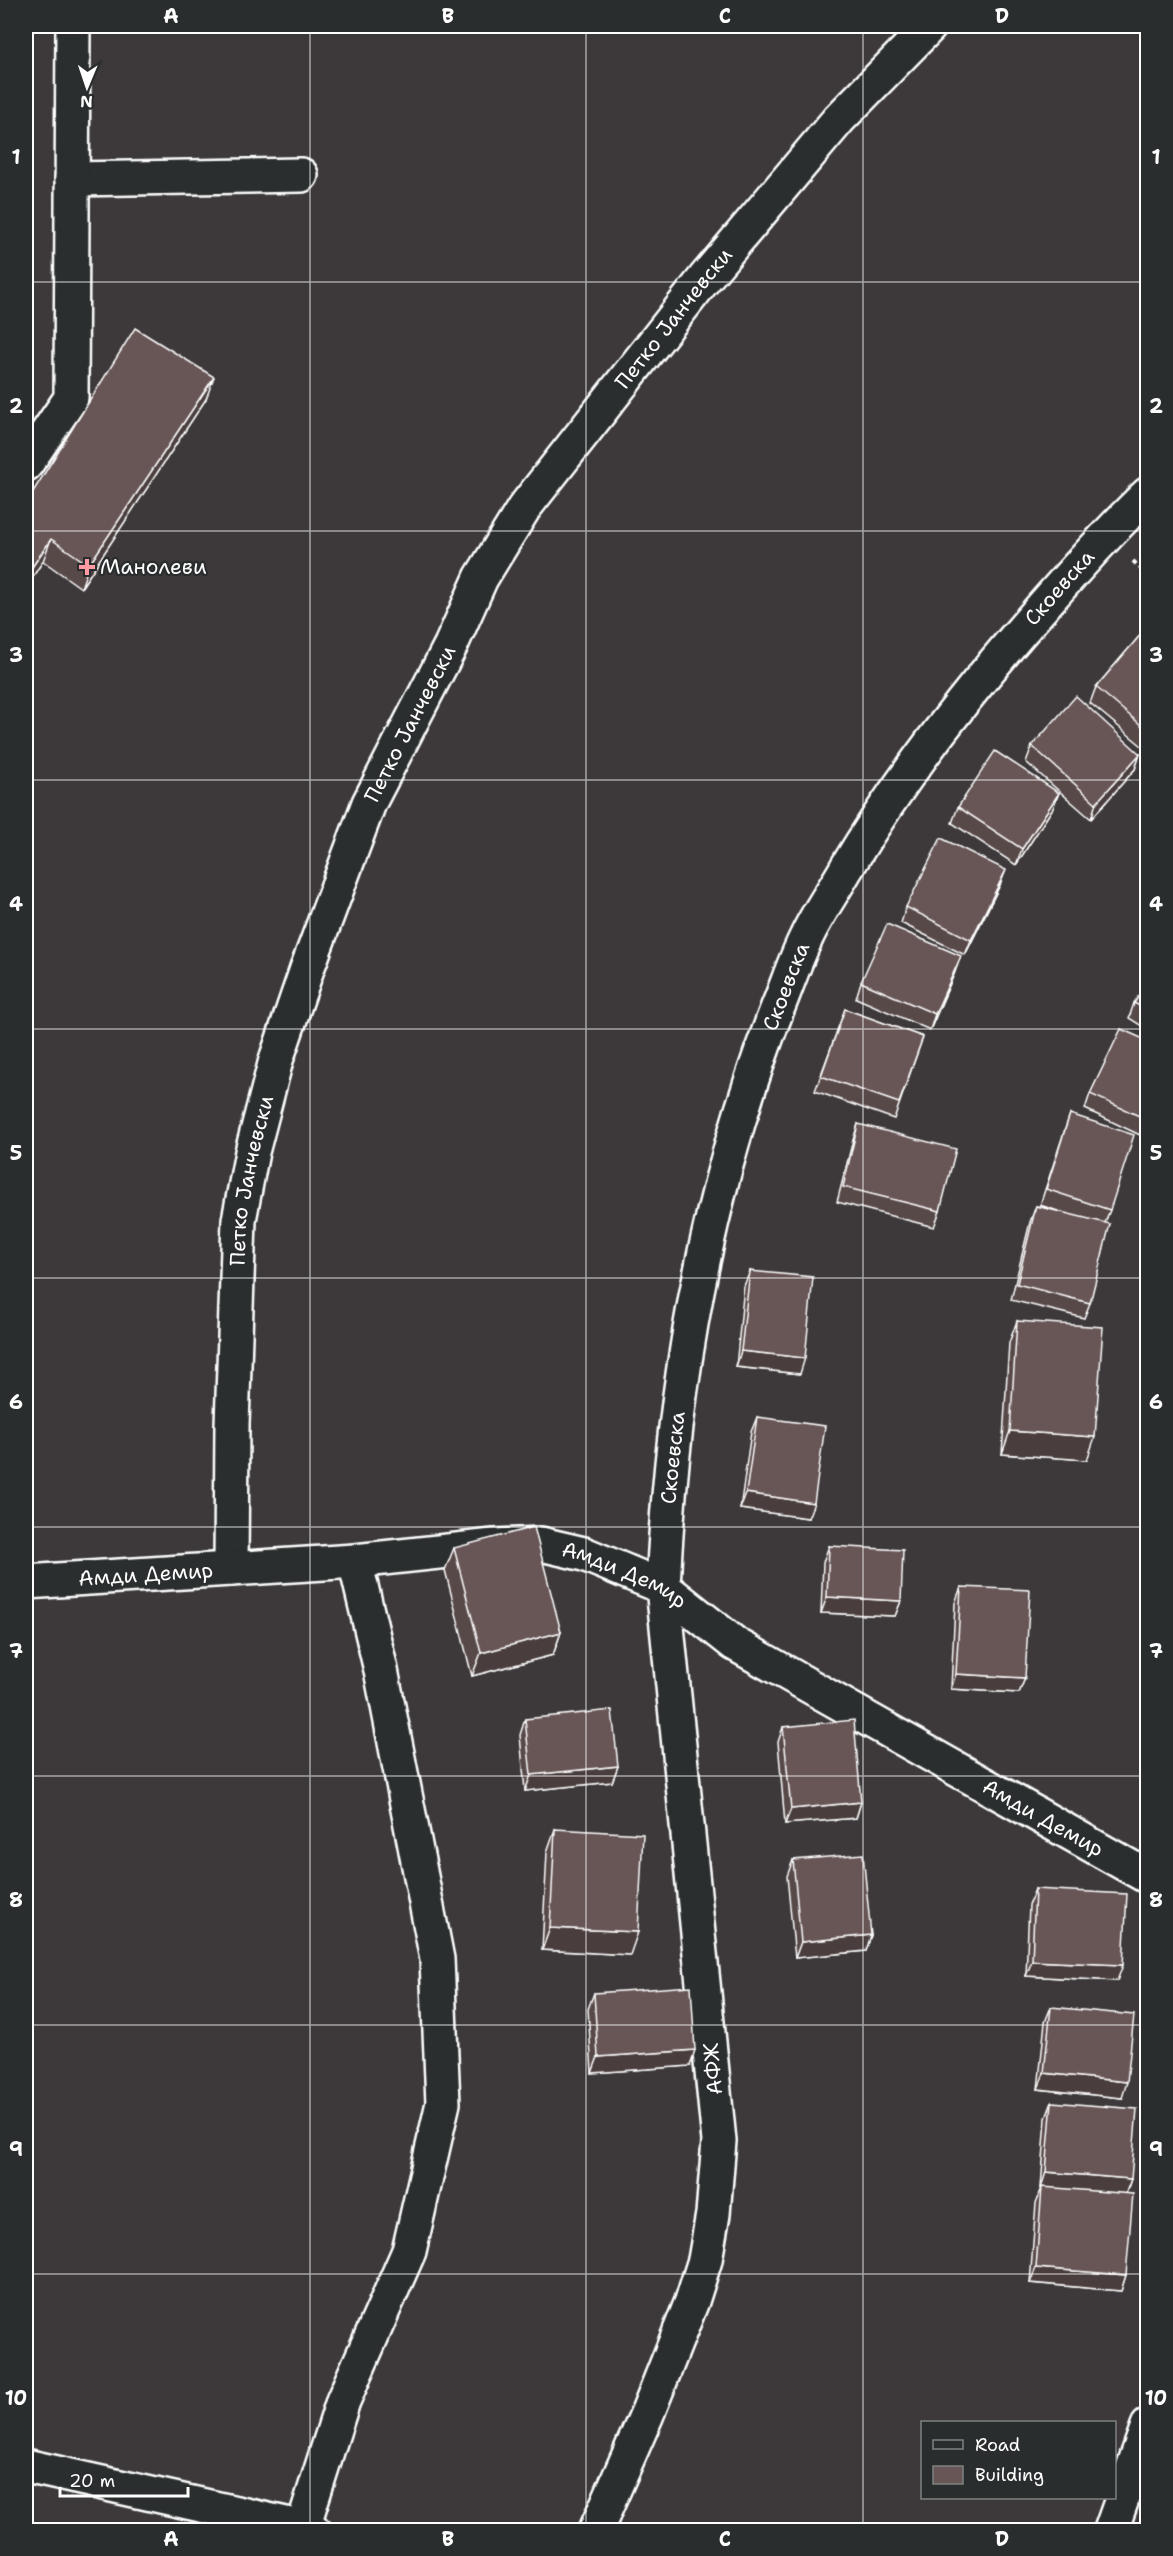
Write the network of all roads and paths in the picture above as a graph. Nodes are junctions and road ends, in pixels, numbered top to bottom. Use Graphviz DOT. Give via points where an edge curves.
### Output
graph roads {
  1 [pos="73,26"];
  2 [pos="930,26"];
  3 [pos="301,175"];
  4 [pos="72,179"];
  5 [pos="26,464"];
  6 [pos="1148,494"];
  7 [pos="355,1561"];
  8 [pos="231,1569"];
  9 [pos="26,1582"];
  10 [pos="663,1587"];
  11 [pos="1148,1877"];
  12 [pos="1148,2426"];
  13 [pos="26,2466"];
  14 [pos="306,2530"];
  15 [pos="596,2530"];
  16 [pos="1111,2530"];
  1 -- 4 [label="street"];
  2 -- 8 [label="street, Петко Јанчевски" via="824,137 705,278 524,508 481,578 369,803 276,1060 239,1221"];
  3 -- 4 [label="street"];
  4 -- 5 [label="street" via="71,398"];
  6 -- 10 [label="street, Скоевска" via="1106,534 982,676 919,756 806,938 758,1060 703,1257 678,1413"];
  7 -- 8 [label="street, Амди Демир"];
  7 -- 10 [label="street, Амди Демир" via="541,1544 584,1554"];
  7 -- 14 [label="street" via="381,1670 437,1959 443,2103 410,2251 343,2402"];
  8 -- 9 [label="street, Амди Демир"];
  10 -- 11 [label="street, Амди Демир" via="735,1644"];
  10 -- 15 [label="street, АФЖ" via="719,2141 705,2260 647,2414"];
  12 -- 16 [label="street"];
  13 -- 14 [label="street"];
}
